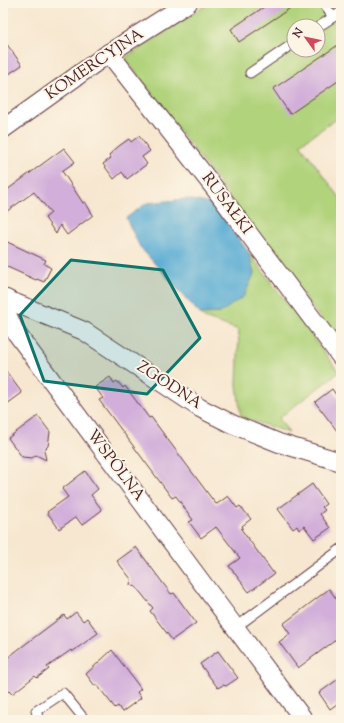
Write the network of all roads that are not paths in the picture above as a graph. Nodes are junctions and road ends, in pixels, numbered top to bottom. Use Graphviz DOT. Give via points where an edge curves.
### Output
graph roads {
  1 [pos="188,3"];
  2 [pos="324,3"];
  3 [pos="341,12"];
  4 [pos="333,17"];
  5 [pos="326,22"];
  6 [pos="286,48"];
  7 [pos="109,53"];
  8 [pos="250,73"];
  9 [pos="3,129"];
  10 [pos="4,298"];
  11 [pos="341,358"];
  12 [pos="341,462"];
  13 [pos="341,549"];
  14 [pos="235,628"];
  15 [pos="39,720"];
  16 [pos="85,720"];
  17 [pos="304,720"];
  1 -- 7 [label="street, KOMERCYJNA"];
  2 -- 4 [label="lane"];
  3 -- 4 [label="lane"];
  4 -- 5 [label="lane"];
  6 -- 8 [label="lane"];
  7 -- 9 [label="street, KOMERCYJNA"];
  7 -- 11 [label="street, RUSAŁKI" via="216,190"];
  10 -- 12 [label="street, ZGODNA" via="84,330 200,408 232,424 279,443"];
  10 -- 14 [label="street, WSPÓLNA" via="14,330"];
  13 -- 14 [label="lane"];
  14 -- 17 [label="street, WSPÓLNA"];
  15 -- 16 [label="lane" via="36,711 63,693"];
}
